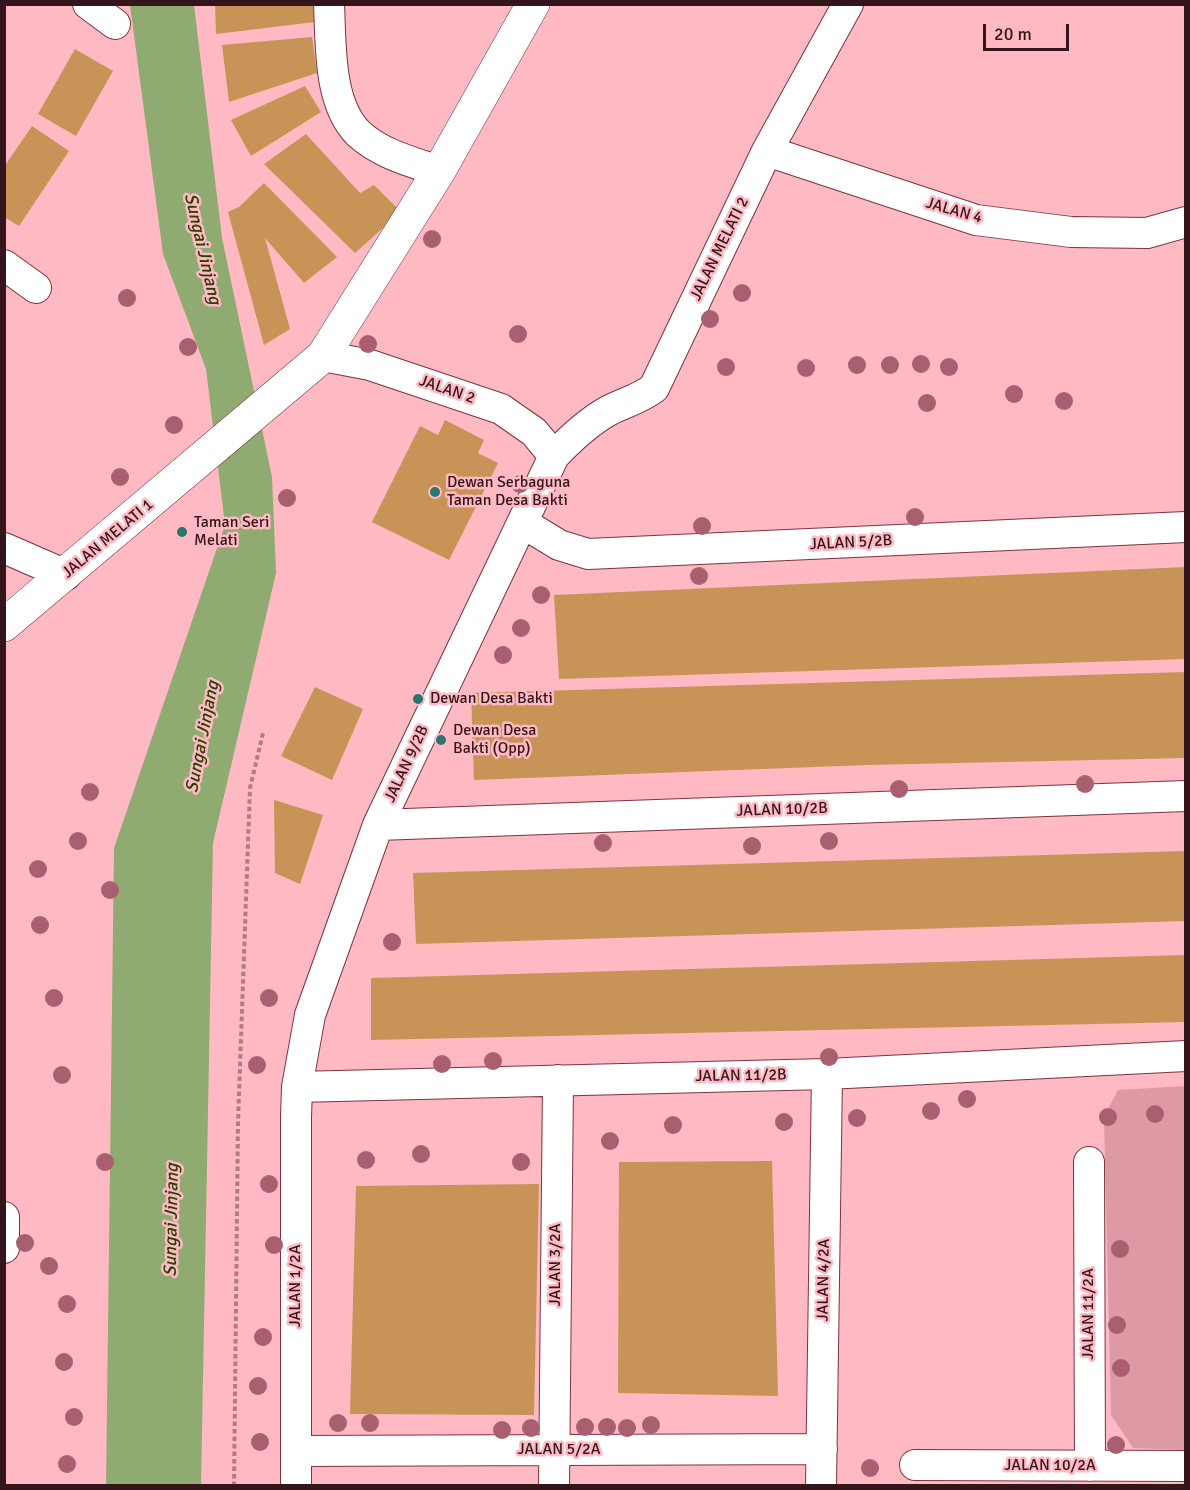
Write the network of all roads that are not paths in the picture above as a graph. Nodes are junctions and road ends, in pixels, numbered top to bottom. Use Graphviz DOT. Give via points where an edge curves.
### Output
graph roads {
  1 [pos="88,4"];
  2 [pos="329,4"];
  3 [pos="533,4"];
  4 [pos="848,4"];
  5 [pos="115,24"];
  6 [pos="767,151"];
  7 [pos="439,171"];
  8 [pos="1185,222"];
  9 [pos="4,265"];
  10 [pos="36,288"];
  11 [pos="322,356"];
  12 [pos="554,456"];
  13 [pos="523,523"];
  14 [pos="1185,527"];
  15 [pos="4,548"];
  16 [pos="66,575"];
  17 [pos="4,625"];
  18 [pos="1185,796"];
  19 [pos="378,825"];
  20 [pos="1185,1056"];
  21 [pos="827,1074"];
  22 [pos="558,1080"];
  23 [pos="297,1087"];
  24 [pos="1089,1162"];
  25 [pos="4,1217"];
  26 [pos="4,1248"];
  27 [pos="822,1449"];
  28 [pos="554,1450"];
  29 [pos="296,1451"];
  30 [pos="915,1465"];
  31 [pos="1090,1466"];
  32 [pos="1185,1466"];
  33 [pos="296,1485"];
  34 [pos="554,1485"];
  35 [pos="821,1485"];
  1 -- 5 [label="street"];
  2 -- 7 [label="street" via="333,77 343,107 359,133 394,156"];
  3 -- 7 [label="street, JALAN MELATI 1"];
  4 -- 6 [label="street, JALAN MELATI 2"];
  6 -- 8 [label="street, JALAN 4" via="976,220 1071,232 1148,233"];
  6 -- 12 [label="street, JALAN MELATI 2" via="654,388 585,425"];
  7 -- 11 [label="street, JALAN MELATI 1"];
  9 -- 10 [label="street"];
  11 -- 12 [label="street, JALAN 2" via="370,364 501,409 534,432"];
  11 -- 16 [label="street, JALAN MELATI 1"];
  12 -- 13 [label="street, JALAN 9/2B"];
  13 -- 14 [label="street, JALAN 5/2B" via="559,545 588,554"];
  13 -- 19 [label="street, JALAN 9/2B"];
  15 -- 16 [label="street"];
  16 -- 17 [label="street, JALAN MELATI 1"];
  18 -- 19 [label="street, JALAN 10/2B"];
  19 -- 23 [label="street, JALAN 9/2B" via="310,1015"];
  20 -- 21 [label="street, JALAN 11/2B"];
  21 -- 22 [label="street, JALAN 11/2B"];
  21 -- 27 [label="street, JALAN 4/2A"];
  22 -- 23 [label="street, JALAN 11/2B"];
  22 -- 28 [label="street, JALAN 3/2A"];
  23 -- 29 [label="street, JALAN 1/2A"];
  24 -- 31 [label="street, JALAN 11/2A"];
  25 -- 26 [label="street"];
  27 -- 28 [label="street, JALAN 5/2A"];
  27 -- 35 [label="street, JALAN 4/2A"];
  28 -- 29 [label="street, JALAN 5/2A"];
  28 -- 34 [label="street, JALAN 3/2A"];
  29 -- 33 [label="street, JALAN 1/2A"];
  30 -- 31 [label="street, JALAN 10/2A"];
  31 -- 32 [label="street, JALAN 10/2A"];
}
